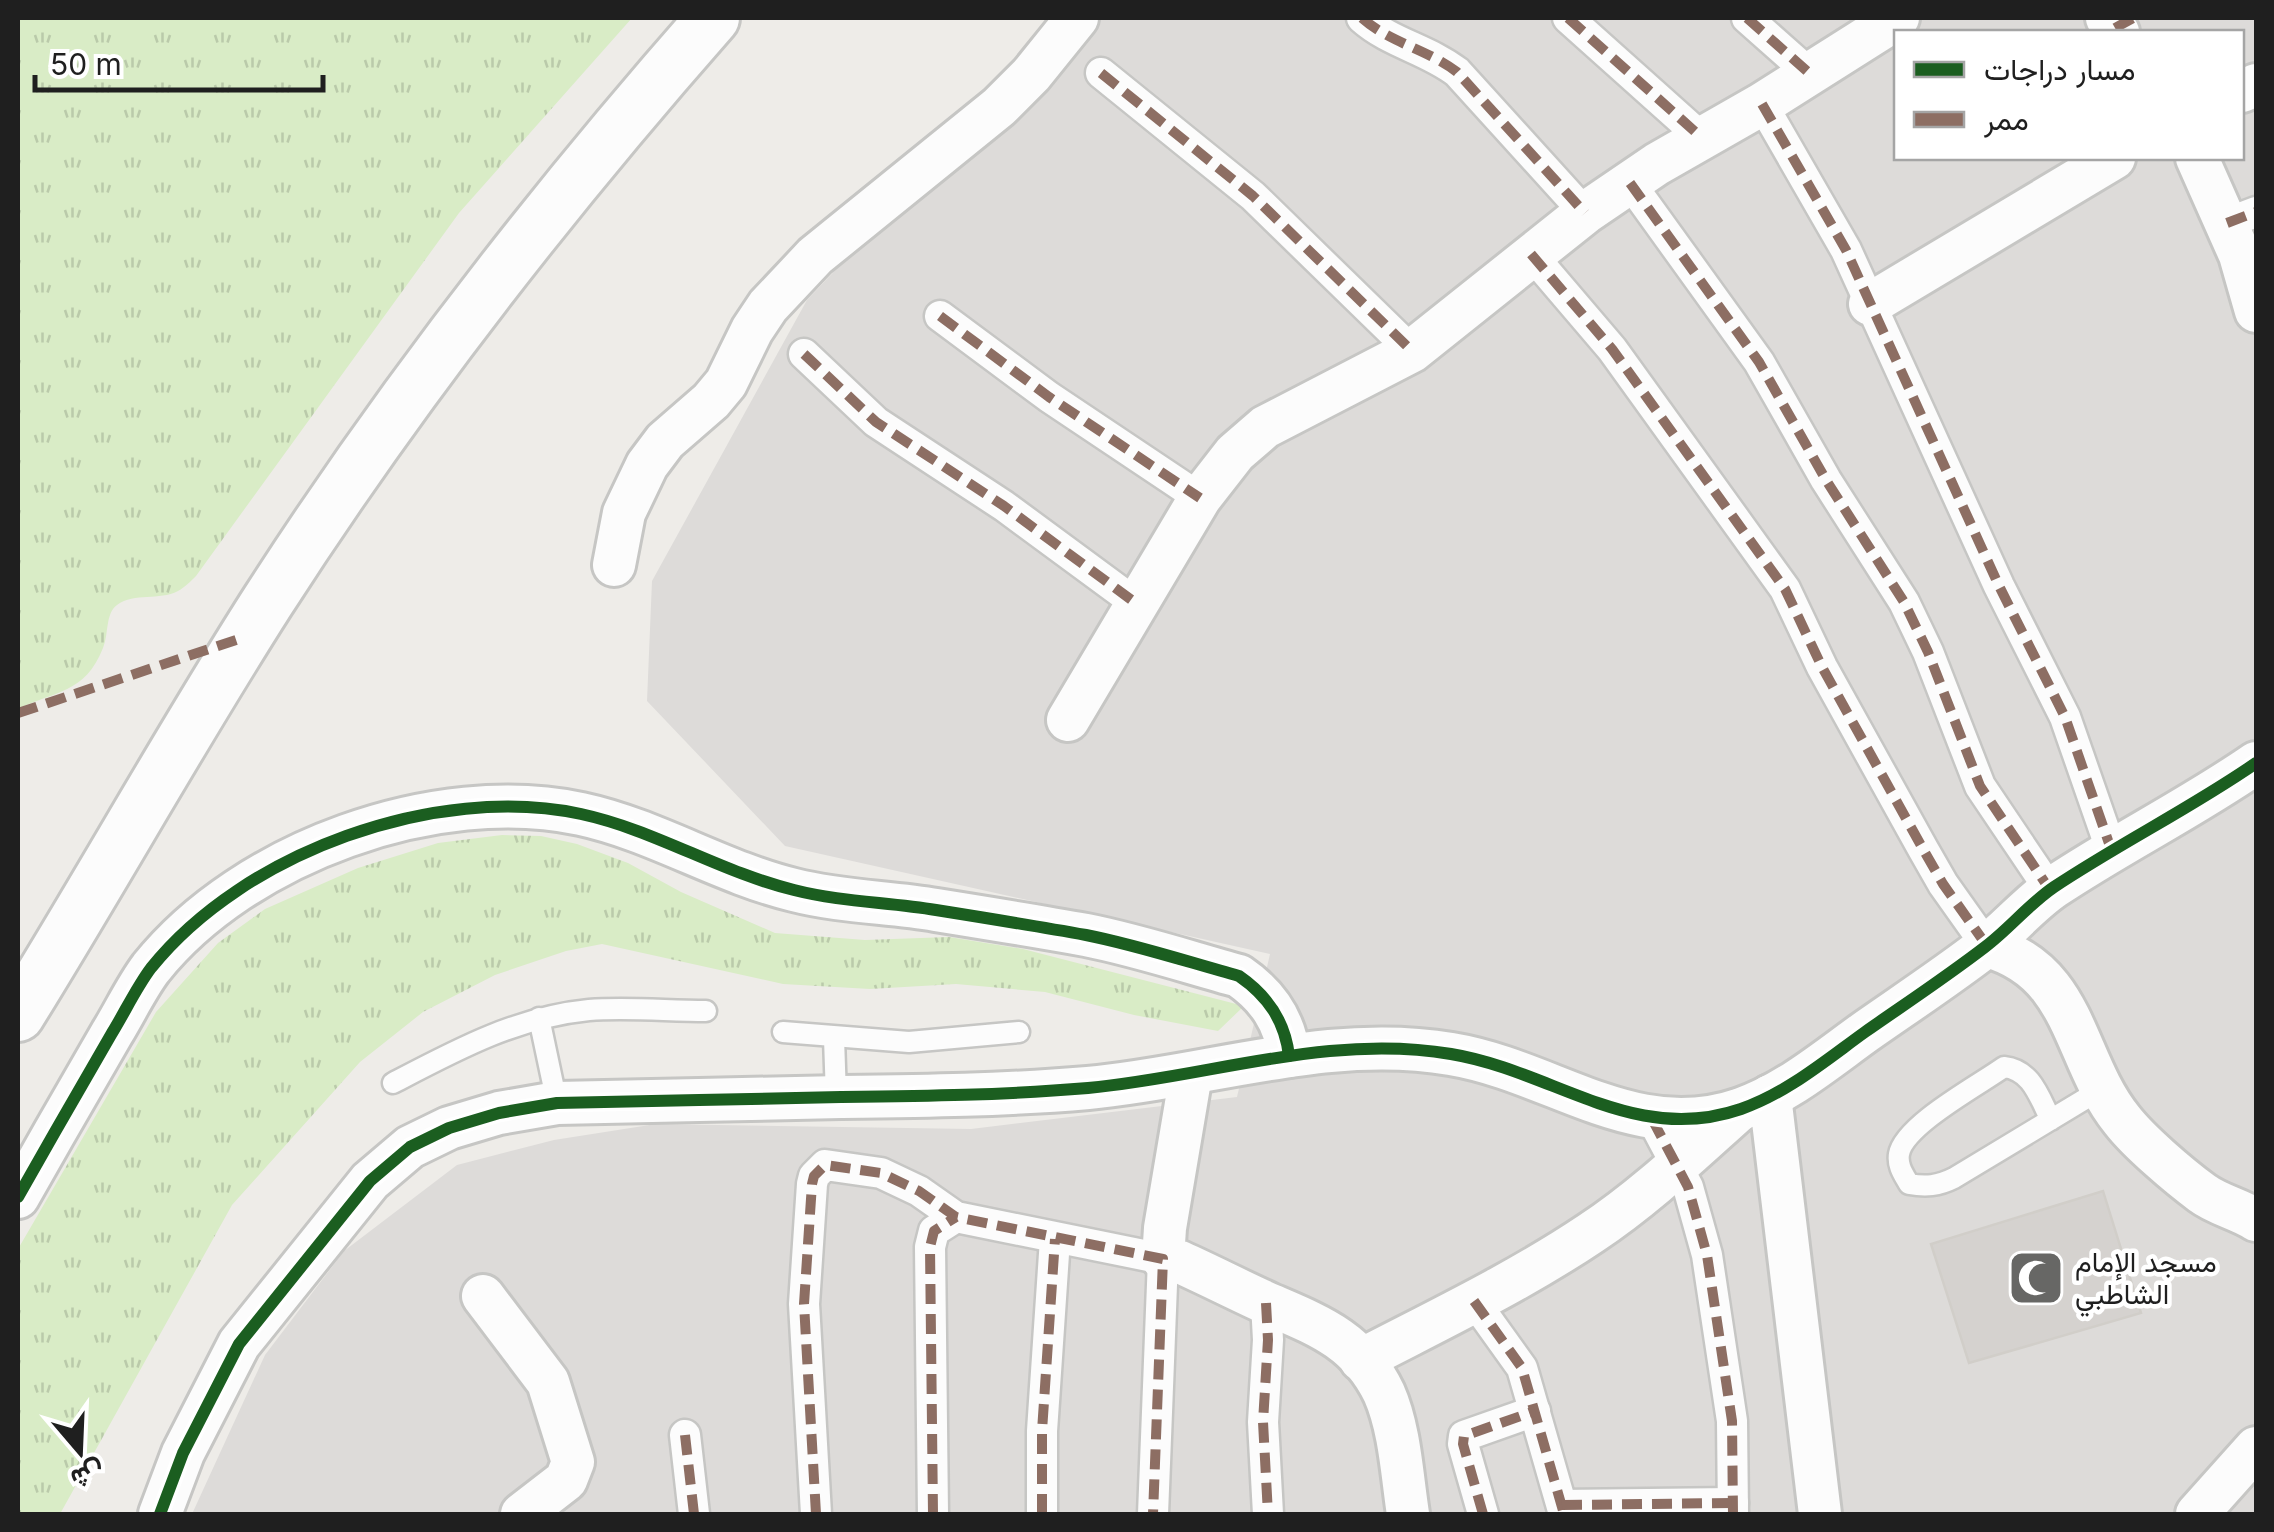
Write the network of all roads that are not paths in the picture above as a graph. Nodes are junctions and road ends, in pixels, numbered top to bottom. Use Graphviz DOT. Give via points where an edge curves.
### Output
graph roads {
  1 [pos="713,18"];
  2 [pos="1077,18"];
  3 [pos="1362,18"];
  4 [pos="1568,18"];
  5 [pos="1747,18"];
  6 [pos="1898,18"];
  7 [pos="1101,72"];
  8 [pos="1809,73"];
  9 [pos="1762,104"];
  10 [pos="1702,137"];
  11 [pos="2111,160"];
  12 [pos="2198,160"];
  13 [pos="1630,183"];
  14 [pos="1584,213"];
  15 [pos="2242,218"];
  16 [pos="1530,254"];
  17 [pos="1870,304"];
  18 [pos="2256,311"];
  19 [pos="940,316"];
  20 [pos="1412,350"];
  21 [pos="804,354"];
  22 [pos="1200,498"];
  23 [pos="614,565"];
  24 [pos="1137,604"];
  25 [pos="1068,720"];
  26 [pos="2256,762"];
  27 [pos="2112,852"];
  28 [pos="2050,890"];
  29 [pos="1987,946"];
  30 [pos="706,1012"];
  31 [pos="18,1015"];
  32 [pos="539,1018"];
  33 [pos="783,1032"];
  34 [pos="1019,1032"];
  35 [pos="834,1038"];
  36 [pos="1289,1056"];
  37 [pos="1191,1074"];
  38 [pos="393,1083"];
  39 [pos="2100,1090"];
  40 [pos="836,1097"];
  41 [pos="1755,1103"];
  42 [pos="557,1104"];
  43 [pos="1652,1119"];
  44 [pos="2051,1120"];
  45 [pos="1678,1164"];
  46 [pos="18,1197"];
  47 [pos="956,1217"];
  48 [pos="2256,1220"];
  49 [pos="1056,1239"];
  50 [pos="1163,1258"];
  51 [pos="484,1296"];
  52 [pos="1474,1301"];
  53 [pos="1266,1303"];
  54 [pos="1361,1360"];
  55 [pos="1534,1411"];
  56 [pos="685,1435"];
  57 [pos="2256,1448"];
  58 [pos="541,1509"];
  59 [pos="1733,1509"];
  60 [pos="1563,1510"];
  61 [pos="160,1514"];
  62 [pos="694,1514"];
  63 [pos="816,1514"];
  64 [pos="933,1514"];
  65 [pos="1042,1514"];
  66 [pos="1153,1514"];
  67 [pos="1268,1514"];
  68 [pos="1408,1514"];
  69 [pos="1483,1514"];
  70 [pos="1820,1514"];
  71 [pos="2197,1514"];
  1 -- 31 [label="street" via="524,240 351,477 201,706"];
  2 -- 23 [label="street" via="999,107 815,256 768,306 726,382 646,465 624,513"];
  3 -- 14 [label="street" via="1456,72"];
  4 -- 10 [label="street"];
  5 -- 8 [label="street"];
  6 -- 8 [label="street"];
  7 -- 20 [label="street" via="1253,196"];
  8 -- 9 [label="street"];
  9 -- 10 [label="street"];
  9 -- 17 [label="street"];
  10 -- 13 [label="street"];
  11 -- 17 [label="street"];
  12 -- 15 [label="street"];
  13 -- 14 [label="street"];
  13 -- 28 [label="street" via="1759,362 1904,602 1980,786"];
  14 -- 16 [label="street"];
  15 -- 18 [label="street"];
  16 -- 20 [label="street"];
  16 -- 29 [label="street" via="1612,349 1785,589 1923,850"];
  17 -- 27 [label="street" via="2065,717"];
  19 -- 22 [label="street"];
  20 -- 22 [label="street" via="1265,428 1217,472"];
  21 -- 24 [label="street" via="876,422"];
  22 -- 24 [label="street"];
  24 -- 25 [label="street"];
  26 -- 27 [label="street"];
  27 -- 28 [label="street"];
  28 -- 29 [label="street"];
  29 -- 39 [label="street" via="2012,953 2052,986"];
  29 -- 41 [label="street"];
  30 -- 32 [label="lane" via="594,1010"];
  32 -- 38 [label="lane" via="475,1041"];
  32 -- 42 [label="lane"];
  33 -- 35 [label="lane"];
  34 -- 35 [label="lane" via="909,1042"];
  35 -- 40 [label="lane"];
  36 -- 37 [label="street"];
  36 -- 43 [label="street" via="1366,1048 1451,1054"];
  36 -- 46 [label="street" via="1274,1010 1239,976 1089,936 899,904 833,900 582,814 470,806 328,844 252,882 194,926 150,970"];
  37 -- 40 [label="street" via="1017,1093"];
  37 -- 50 [label="street"];
  39 -- 44 [label="lane"];
  39 -- 48 [label="street" via="2124,1124 2204,1194"];
  40 -- 42 [label="street"];
  41 -- 43 [label="street" via="1693,1119"];
  41 -- 45 [label="street"];
  41 -- 70 [label="street"];
  42 -- 61 [label="street" via="449,1128 410,1147 370,1181 239,1344"];
  43 -- 45 [label="street"];
  44 -- 44 [label="lane" via="1942,1184 1909,1184 1898,1166 1915,1129 2004,1067 2030,1078"];
  45 -- 52 [label="street" via="1592,1233"];
  45 -- 59 [label="street" via="1707,1255 1732,1420"];
  47 -- 49 [label="street"];
  47 -- 63 [label="street" via="880,1172 824,1166 814,1176 804,1304"];
  47 -- 64 [label="street" via="934,1231 930,1247"];
  49 -- 50 [label="street"];
  49 -- 65 [label="street"];
  50 -- 53 [label="street"];
  50 -- 66 [label="street"];
  51 -- 58 [label="street" via="548,1382 570,1446 566,1480"];
  52 -- 54 [label="street"];
  52 -- 55 [label="street" via="1522,1368"];
  53 -- 54 [label="street" via="1320,1324"];
  53 -- 67 [label="street"];
  54 -- 68 [label="street" via="1391,1414"];
  55 -- 60 [label="street"];
  55 -- 69 [label="street" via="1464,1436"];
  56 -- 62 [label="street"];
  57 -- 71 [label="street"];
  59 -- 60 [label="street"];
}
